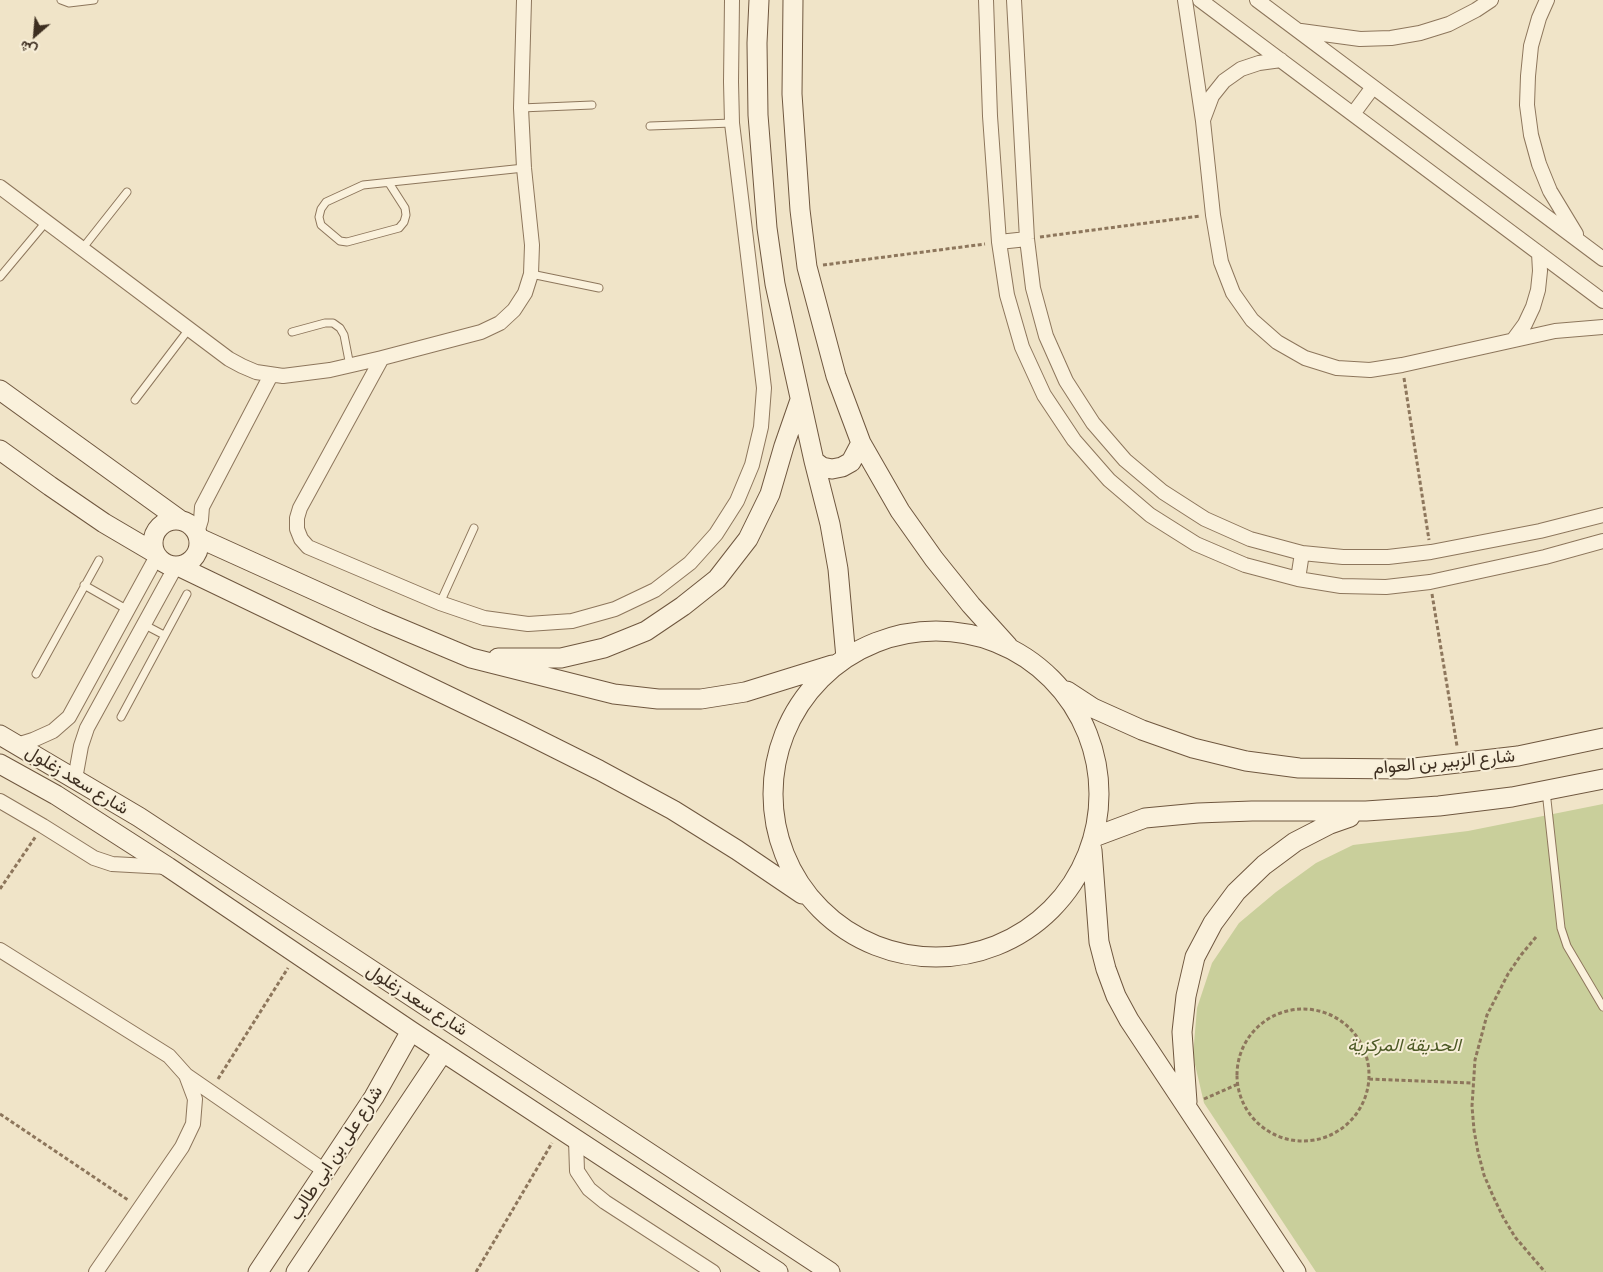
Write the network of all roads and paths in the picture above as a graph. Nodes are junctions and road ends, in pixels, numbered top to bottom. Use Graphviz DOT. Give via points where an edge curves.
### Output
graph roads {
  1 [pos="61,0"];
  2 [pos="94,0"];
  3 [pos="524,0"];
  4 [pos="732,0"];
  5 [pos="759,0"];
  6 [pos="793,0"];
  7 [pos="986,0"];
  8 [pos="1014,0"];
  9 [pos="1185,0"];
  10 [pos="1200,0"];
  11 [pos="1257,0"];
  12 [pos="1491,0"];
  13 [pos="1547,0"];
  14 [pos="1298,31"];
  15 [pos="1281,60"];
  16 [pos="1373,87"];
  17 [pos="592,105"];
  18 [pos="521,108"];
  19 [pos="1353,114"];
  20 [pos="1203,121"];
  21 [pos="732,123"];
  22 [pos="650,126"];
  23 [pos="524,168"];
  24 [pos="389,183"];
  25 [pos="0,187"];
  26 [pos="127,192"];
  27 [pos="1213,215"];
  28 [pos="46,222"];
  29 [pos="1027,239"];
  30 [pos="999,242"];
  31 [pos="1582,242"];
  32 [pos="82,249"];
  33 [pos="1539,253"];
  34 [pos="1603,259"];
  35 [pos="807,267"];
  36 [pos="531,274"];
  37 [pos="0,277"];
  38 [pos="599,288"];
  39 [pos="1603,301"];
  40 [pos="1603,327"];
  41 [pos="189,330"];
  42 [pos="292,332"];
  43 [pos="1514,339"];
  44 [pos="382,358"];
  45 [pos="1402,365"];
  46 [pos="350,366"];
  47 [pos="271,375"];
  48 [pos="0,390"];
  49 [pos="801,399"];
  50 [pos="135,400"];
  51 [pos="861,443"];
  52 [pos="0,450"];
  53 [pos="814,461"];
  54 [pos="202,507"];
  55 [pos="1603,514"];
  56 [pos="181,520"];
  57 [pos="474,528"];
  58 [pos="198,535"];
  59 [pos="1603,541"];
  60 [pos="1431,552"];
  61 [pos="1302,553"];
  62 [pos="156,554"];
  63 [pos="99,560"];
  64 [pos="177,566"];
  65 [pos="1298,579"];
  66 [pos="1430,582"];
  67 [pos="84,585"];
  68 [pos="187,594"];
  69 [pos="440,603"];
  70 [pos="128,610"];
  71 [pos="143,624"];
  72 [pos="164,635"];
  73 [pos="1011,648"];
  74 [pos="471,658"];
  75 [pos="842,661"];
  76 [pos="36,674"];
  77 [pos="1060,687"];
  78 [pos="69,717"];
  79 [pos="121,717"];
  80 [pos="88,728"];
  81 [pos="0,735"];
  82 [pos="1603,738"];
  83 [pos="17,745"];
  84 [pos="0,764"];
  85 [pos="1459,764"];
  86 [pos="75,779"];
  87 [pos="1603,779"];
  88 [pos="1546,791"];
  89 [pos="0,801"];
  90 [pos="1366,811"];
  91 [pos="43,826"];
  92 [pos="1093,840"];
  93 [pos="168,867"];
  94 [pos="0,889"];
  95 [pos="812,900"];
  96 [pos="1536,938"];
  97 [pos="0,950"];
  98 [pos="298,953"];
  99 [pos="1603,1007"];
  100 [pos="411,1031"];
  101 [pos="443,1052"];
  102 [pos="186,1075"];
  103 [pos="1369,1079"];
  104 [pos="1473,1083"];
  105 [pos="1238,1084"];
  106 [pos="210,1091"];
  107 [pos="374,1097"];
  108 [pos="1188,1106"];
  109 [pos="0,1114"];
  110 [pos="400,1115"];
  111 [pos="561,1130"];
  112 [pos="576,1140"];
  113 [pos="325,1172"];
  114 [pos="140,1208"];
  115 [pos="821,1270"];
  116 [pos="96,1272"];
  117 [pos="258,1272"];
  118 [pos="296,1272"];
  119 [pos="476,1272"];
  120 [pos="713,1272"];
  121 [pos="778,1272"];
  122 [pos="1296,1272"];
  123 [pos="1545,1272"];
  1 -- 2 [label="lane" via="69,3"];
  3 -- 18 [label="street"];
  4 -- 21 [label="street"];
  5 -- 49 [label="street" via="758,115 767,228 775,284"];
  6 -- 35 [label="street" via="795,152"];
  7 -- 30 [label="street"];
  8 -- 29 [label="street"];
  9 -- 20 [label="street"];
  10 -- 15 [label="street"];
  11 -- 14 [label="street"];
  12 -- 14 [label="street" via="1449,24 1390,38 1360,39"];
  13 -- 31 [label="street" via="1532,46 1528,76 1531,135 1550,192"];
  14 -- 16 [label="street"];
  15 -- 19 [label="street"];
  15 -- 20 [label="street" via="1240,69 1224,81 1212,96"];
  16 -- 19 [label="street"];
  16 -- 31 [label="street"];
  17 -- 18 [label="lane"];
  18 -- 23 [label="street"];
  19 -- 33 [label="street"];
  20 -- 27 [label="street"];
  21 -- 22 [label="lane"];
  21 -- 69 [label="street" via="764,388 761,427 752,465 737,501 716,534 690,562 655,590 615,609 572,621 528,624 484,618"];
  23 -- 24 [label="lane"];
  23 -- 36 [label="street" via="532,245"];
  24 -- 24 [label="lane" via="363,185 326,202 319,217 321,224 340,241 346,242 399,228 404,222 405,208"];
  25 -- 28 [label="street"];
  26 -- 32 [label="lane"];
  27 -- 29 [label="path"];
  27 -- 45 [label="street" via="1221,262 1233,293 1252,320 1277,342 1305,358 1337,368 1370,370"];
  28 -- 32 [label="street"];
  28 -- 37 [label="lane"];
  29 -- 30 [label="street"];
  29 -- 61 [label="street" via="1033,288 1046,336 1066,381 1125,460 1163,492 1205,518 1250,539"];
  30 -- 35 [label="path"];
  30 -- 65 [label="street" via="1007,295 1022,347 1044,395 1074,440 1109,480 1150,515 1196,544 1245,565"];
  31 -- 34 [label="street"];
  32 -- 41 [label="street"];
  33 -- 39 [label="street"];
  33 -- 43 [label="street" via="1538,290 1525,324"];
  35 -- 51 [label="street" via="836,376"];
  36 -- 38 [label="lane"];
  36 -- 44 [label="street" via="525,293 500,324"];
  40 -- 43 [label="street"];
  41 -- 47 [label="street" via="242,366"];
  41 -- 50 [label="lane"];
  42 -- 46 [label="lane" via="333,323 344,334"];
  43 -- 45 [label="street"];
  44 -- 46 [label="street"];
  44 -- 69 [label="street" via="300,508 297,529 308,547"];
  45 -- 60 [label="path"];
  46 -- 47 [label="street"];
  47 -- 54 [label="street"];
  48 -- 56 [label="street"];
  49 -- 53 [label="street"];
  49 -- 74 [label="street" via="770,494 748,539 718,579 646,631 604,648 561,658"];
  51 -- 53 [label="street" via="851,462 842,467 822,467"];
  51 -- 73 [label="street" via="900,511 934,559"];
  52 -- 62 [label="street" via="104,523"];
  53 -- 75 [label="street" via="838,569"];
  54 -- 56 [label="street"];
  54 -- 58 [label="street"];
  55 -- 60 [label="street" via="1540,531"];
  56 -- 58 [label="street" via="191,525"];
  56 -- 62 [label="street" via="171,520 158,529 153,544"];
  57 -- 69 [label="lane"];
  58 -- 64 [label="street" via="197,553 186,564"];
  58 -- 74 [label="street" via="378,619"];
  59 -- 66 [label="street"];
  60 -- 61 [label="street" via="1388,557"];
  61 -- 65 [label="street"];
  62 -- 64 [label="street" via="165,563"];
  62 -- 70 [label="street"];
  63 -- 67 [label="lane"];
  64 -- 71 [label="street"];
  64 -- 95 [label="street" via="599,770 672,810"];
  65 -- 66 [label="street" via="1341,586"];
  66 -- 85 [label="path"];
  67 -- 70 [label="lane"];
  67 -- 76 [label="lane"];
  68 -- 72 [label="lane"];
  70 -- 78 [label="street"];
  71 -- 72 [label="lane"];
  71 -- 80 [label="street"];
  72 -- 79 [label="lane"];
  73 -- 75 [label="street" via="976,636 940,631 904,634 869,644"];
  73 -- 77 [label="street"];
  74 -- 75 [label="street" via="614,694 658,700 701,699 745,692"];
  75 -- 95 [label="street" via="806,694 790,721 778,751 773,782 774,814 781,845 794,874"];
  77 -- 85 [label="street, شارع الزبير بن العوام" via="1093,708 1142,730 1193,748 1246,761 1299,768 1353,770 1406,770"];
  77 -- 92 [label="street" via="1076,708 1096,758 1100,784"];
  78 -- 80 [label="street" via="78,728"];
  78 -- 83 [label="street" via="53,732"];
  80 -- 86 [label="street" via="79,752"];
  81 -- 83 [label="street, شارع سعد زغلول"];
  82 -- 85 [label="street, شارع الزبير بن العوام" via="1518,756"];
  83 -- 86 [label="street, شارع سعد زغلول"];
  84 -- 93 [label="street, شارع سعد زغلول"];
  86 -- 115 [label="street, شارع سعد زغلول" via="139,817"];
  87 -- 88 [label="street"];
  88 -- 90 [label="street" via="1448,805"];
  88 -- 99 [label="lane" via="1561,928 1567,946"];
  89 -- 91 [label="street"];
  90 -- 92 [label="street" via="1180,814 1145,818"];
  90 -- 108 [label="street" via="1295,842 1264,864 1236,892 1213,923 1195,957 1186,996 1182,1032"];
  91 -- 93 [label="street" via="94,858 112,864"];
  91 -- 94 [label="path"];
  92 -- 95 [label="street" via="1069,890 1050,912 1002,944 974,953 916,956 887,949 860,938 835,922"];
  92 -- 108 [label="street" via="1099,942 1106,969 1130,1020"];
  93 -- 98 [label="street, شارع سعد زغلول"];
  96 -- 104 [label="path" via="1508,974 1487,1016"];
  97 -- 102 [label="street" via="169,1056"];
  98 -- 100 [label="street, شارع سعد زغلول"];
  98 -- 106 [label="path"];
  100 -- 101 [label="street, شارع سعد زغلول"];
  100 -- 107 [label="street, شارع على بن ابى طالب"];
  101 -- 110 [label="street, شارع على بن ابى طالب"];
  101 -- 111 [label="street, شارع سعد زغلول"];
  102 -- 106 [label="street"];
  102 -- 114 [label="street" via="195,1099 193,1124 182,1147"];
  103 -- 104 [label="path"];
  103 -- 105 [label="path" via="1363,1104 1347,1124 1325,1137 1300,1141 1264,1128 1246,1109"];
  103 -- 105 [label="path" via="1366,1054 1353,1032 1343,1023 1320,1012 1294,1010 1270,1018 1250,1036 1239,1058"];
  104 -- 123 [label="path" via="1474,1130 1484,1175 1507,1224"];
  105 -- 108 [label="path"];
  106 -- 113 [label="street"];
  107 -- 110 [label="street"];
  107 -- 113 [label="street, شارع على بن ابى طالب"];
  108 -- 122 [label="street"];
  109 -- 114 [label="path"];
  110 -- 118 [label="street, شارع على بن ابى طالب"];
  111 -- 112 [label="street, شارع سعد زغلول"];
  111 -- 119 [label="path"];
  112 -- 120 [label="street" via="577,1171 589,1189"];
  112 -- 121 [label="street, شارع سعد زغلول"];
  113 -- 117 [label="street, شارع على بن ابى طالب"];
  114 -- 116 [label="street"];
}
